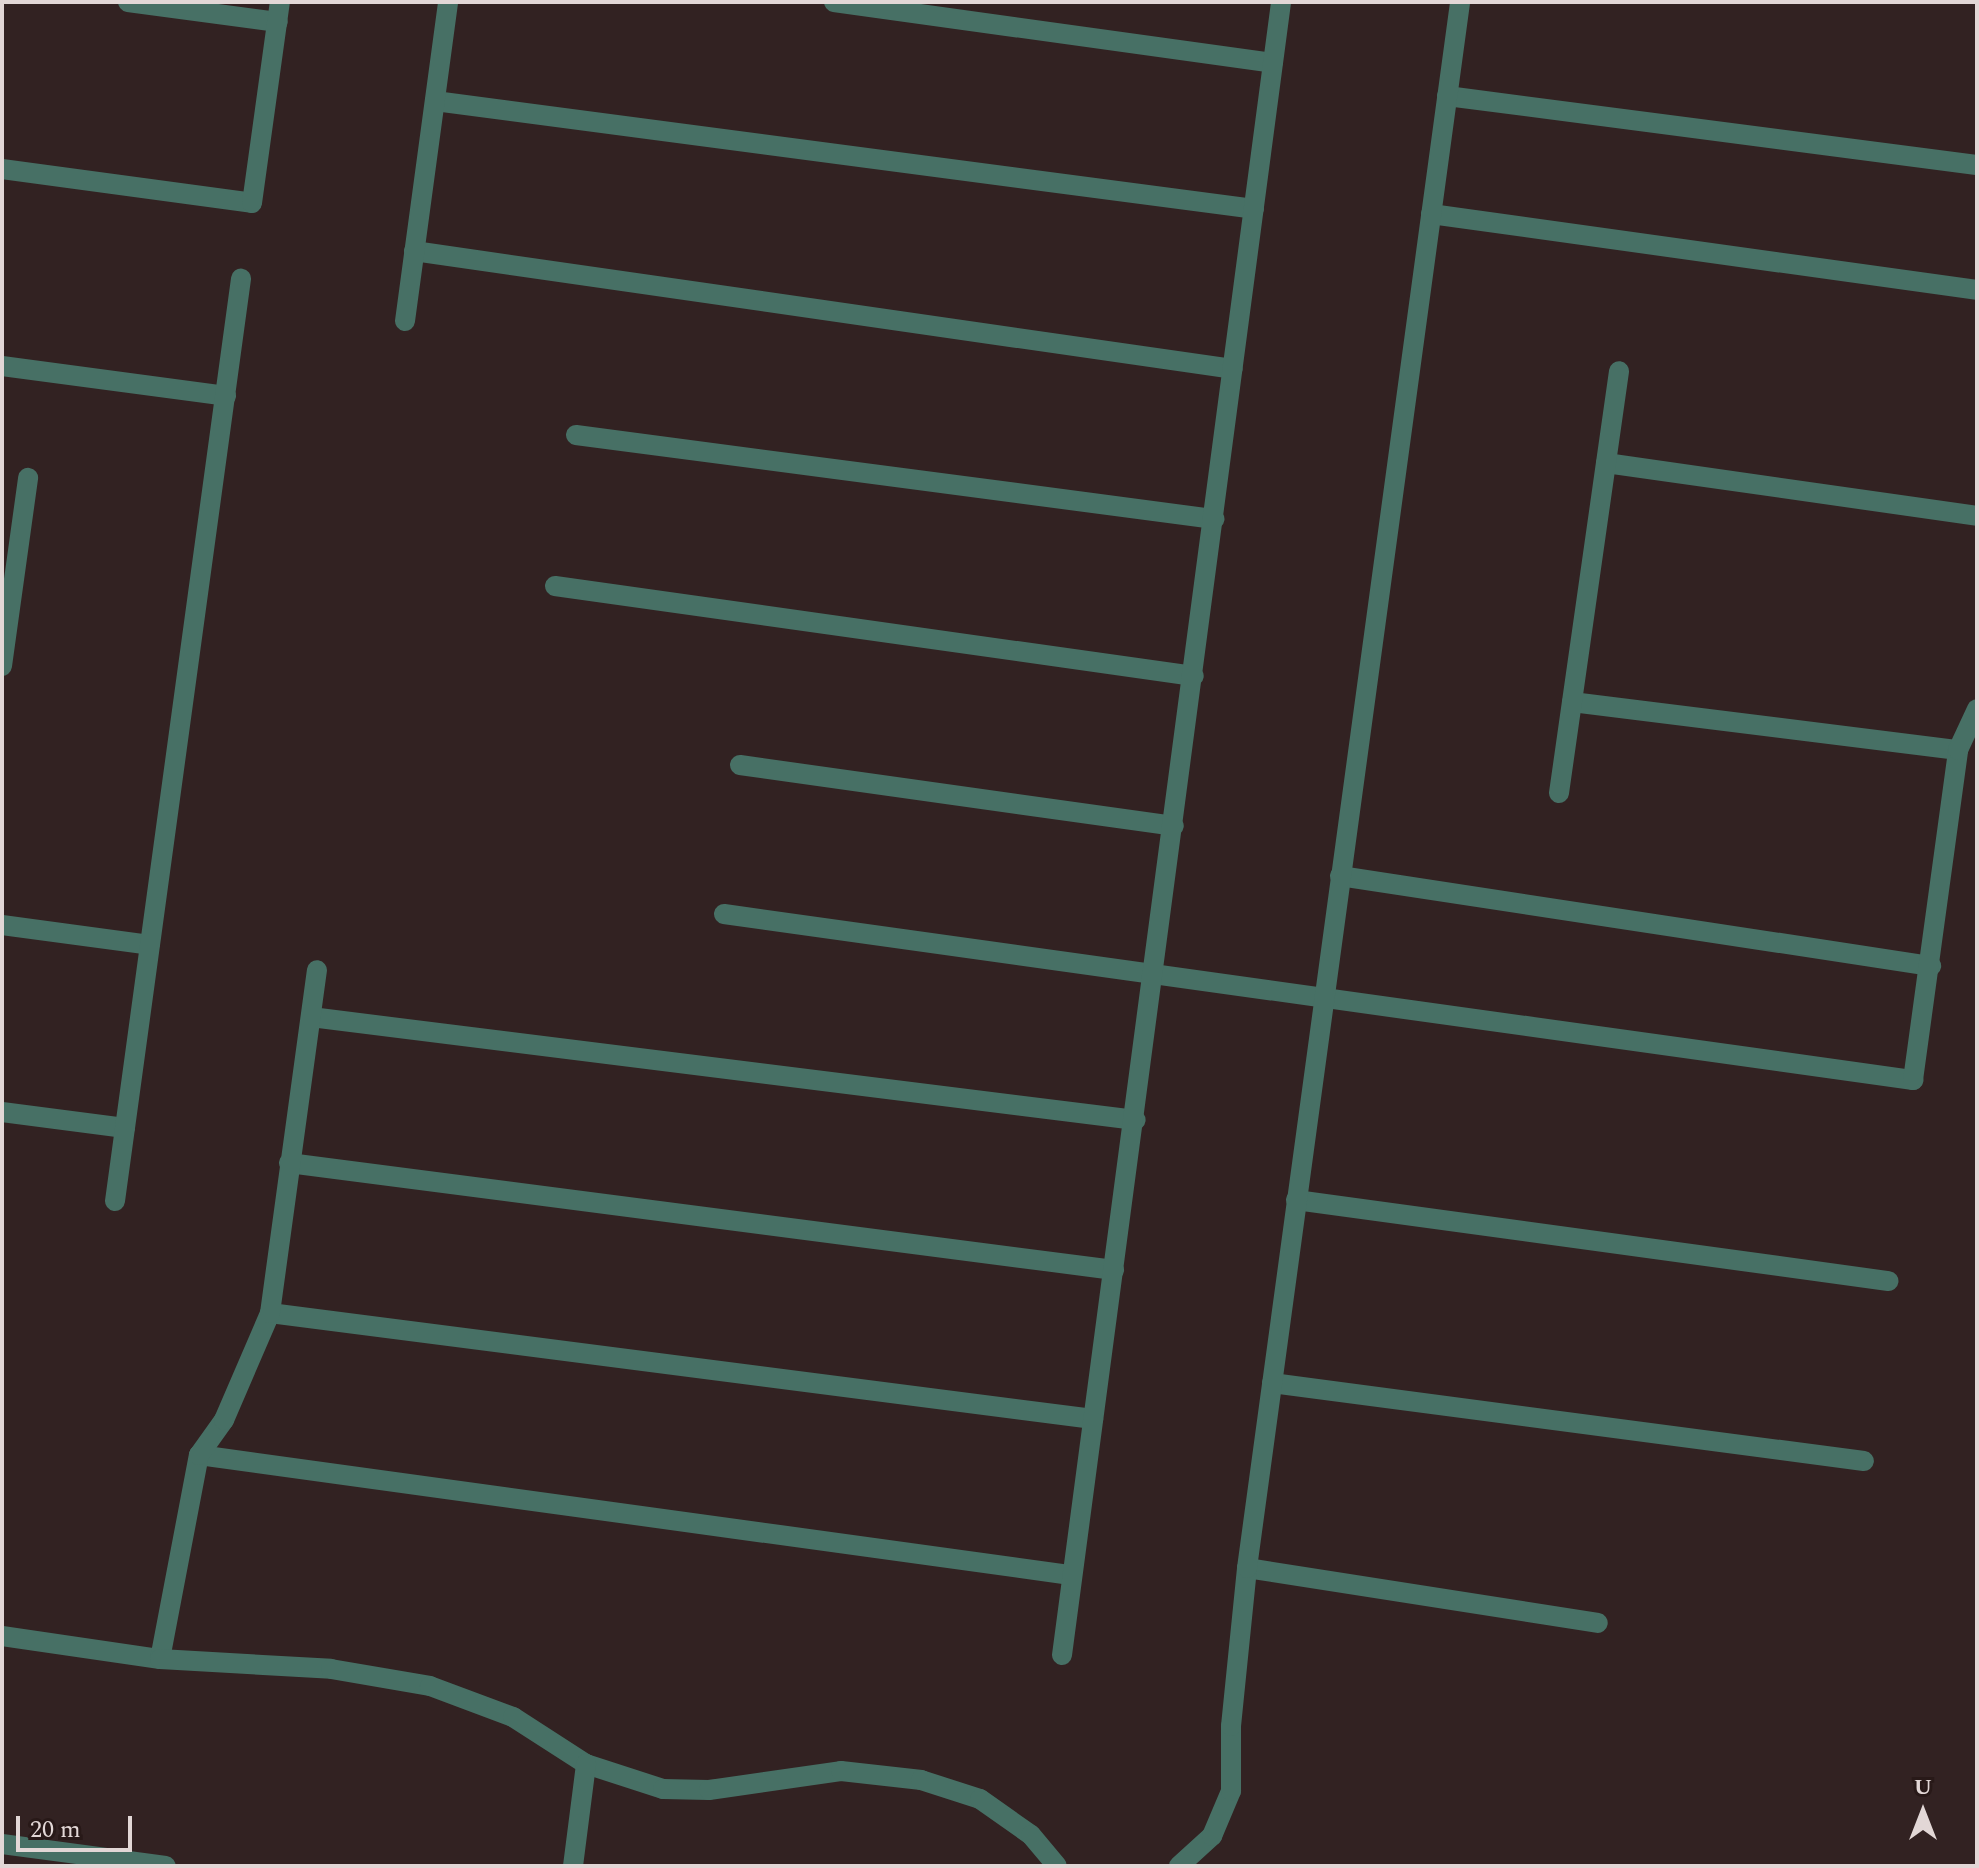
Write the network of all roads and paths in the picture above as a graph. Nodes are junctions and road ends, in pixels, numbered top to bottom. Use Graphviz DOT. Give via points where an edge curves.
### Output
graph roads {
  1 [pos="128,2"];
  2 [pos="448,2"];
  3 [pos="834,2"];
  4 [pos="1281,2"];
  5 [pos="1460,2"];
  6 [pos="279,12"];
  7 [pos="1273,63"];
  8 [pos="1447,96"];
  9 [pos="435,101"];
  10 [pos="1977,165"];
  11 [pos="2,169"];
  12 [pos="1254,209"];
  13 [pos="1431,214"];
  14 [pos="414,251"];
  15 [pos="241,279"];
  16 [pos="1977,290"];
  17 [pos="405,321"];
  18 [pos="2,366"];
  19 [pos="1233,369"];
  20 [pos="1619,371"];
  21 [pos="226,396"];
  22 [pos="576,435"];
  23 [pos="1606,463"];
  24 [pos="28,478"];
  25 [pos="1977,516"];
  26 [pos="1214,519"];
  27 [pos="10,550"];
  28 [pos="555,586"];
  29 [pos="2,666"];
  30 [pos="1194,676"];
  31 [pos="1572,702"];
  32 [pos="1977,709"];
  33 [pos="1958,750"];
  34 [pos="740,765"];
  35 [pos="1559,793"];
  36 [pos="1174,826"];
  37 [pos="1340,876"];
  38 [pos="724,914"];
  39 [pos="2,925"];
  40 [pos="150,945"];
  41 [pos="1931,966"];
  42 [pos="317,970"];
  43 [pos="1155,974"];
  44 [pos="1323,998"];
  45 [pos="311,1017"];
  46 [pos="2,1112"];
  47 [pos="1136,1120"];
  48 [pos="125,1128"];
  49 [pos="289,1163"];
  50 [pos="1296,1200"];
  51 [pos="115,1201"];
  52 [pos="1114,1270"];
  53 [pos="1888,1281"];
  54 [pos="270,1313"];
  55 [pos="1272,1383"];
  56 [pos="1093,1419"];
  57 [pos="199,1455"];
  58 [pos="1864,1461"];
  59 [pos="1247,1568"];
  60 [pos="1071,1575"];
  61 [pos="1598,1623"];
  62 [pos="2,1636"];
  63 [pos="1062,1655"];
  64 [pos="160,1659"];
  65 [pos="586,1764"];
  66 [pos="2,1844"];
  67 [pos="166,1866"];
  68 [pos="573,1866"];
  69 [pos="1057,1866"];
  70 [pos="1179,1866"];
  1 -- 6 [label="street"];
  2 -- 9 [label="street"];
  3 -- 7 [label="street"];
  4 -- 7 [label="street"];
  5 -- 8 [label="street"];
  6 -- 11 [label="street" via="252,203"];
  7 -- 12 [label="street"];
  8 -- 10 [label="street"];
  8 -- 13 [label="street"];
  9 -- 12 [label="street"];
  9 -- 14 [label="street"];
  12 -- 19 [label="street"];
  13 -- 16 [label="street"];
  13 -- 37 [label="street"];
  14 -- 17 [label="street"];
  14 -- 19 [label="street"];
  15 -- 21 [label="street"];
  18 -- 21 [label="street"];
  19 -- 26 [label="street"];
  20 -- 23 [label="street"];
  21 -- 40 [label="street"];
  22 -- 26 [label="street"];
  23 -- 25 [label="street"];
  23 -- 31 [label="street"];
  24 -- 27 [label="street"];
  26 -- 30 [label="street"];
  27 -- 29 [label="street"];
  28 -- 30 [label="street"];
  30 -- 36 [label="street"];
  31 -- 33 [label="street"];
  31 -- 35 [label="street"];
  32 -- 33 [label="street"];
  33 -- 41 [label="street"];
  34 -- 36 [label="street"];
  36 -- 43 [label="street"];
  37 -- 41 [label="street"];
  37 -- 44 [label="street"];
  38 -- 43 [label="street"];
  39 -- 40 [label="street"];
  40 -- 48 [label="street"];
  41 -- 44 [label="street" via="1913,1080"];
  42 -- 45 [label="street"];
  43 -- 44 [label="street"];
  43 -- 47 [label="street"];
  44 -- 50 [label="street"];
  45 -- 47 [label="street"];
  45 -- 49 [label="street"];
  46 -- 48 [label="street"];
  47 -- 52 [label="street"];
  48 -- 51 [label="street"];
  49 -- 52 [label="street"];
  49 -- 54 [label="street"];
  50 -- 53 [label="street"];
  50 -- 55 [label="street"];
  52 -- 56 [label="street"];
  54 -- 56 [label="street"];
  54 -- 57 [label="street" via="224,1420"];
  55 -- 58 [label="street"];
  55 -- 59 [label="street"];
  56 -- 60 [label="street"];
  57 -- 60 [label="street"];
  57 -- 64 [label="street"];
  59 -- 61 [label="street"];
  59 -- 70 [label="street" via="1231,1726 1231,1791 1212,1836"];
  60 -- 63 [label="street"];
  62 -- 64 [label="street"];
  64 -- 65 [label="street" via="331,1669 430,1686 513,1717"];
  65 -- 68 [label="street"];
  65 -- 69 [label="street" via="663,1789 709,1790 841,1771 921,1780 980,1799 1031,1835"];
  66 -- 67 [label="street"];
}
